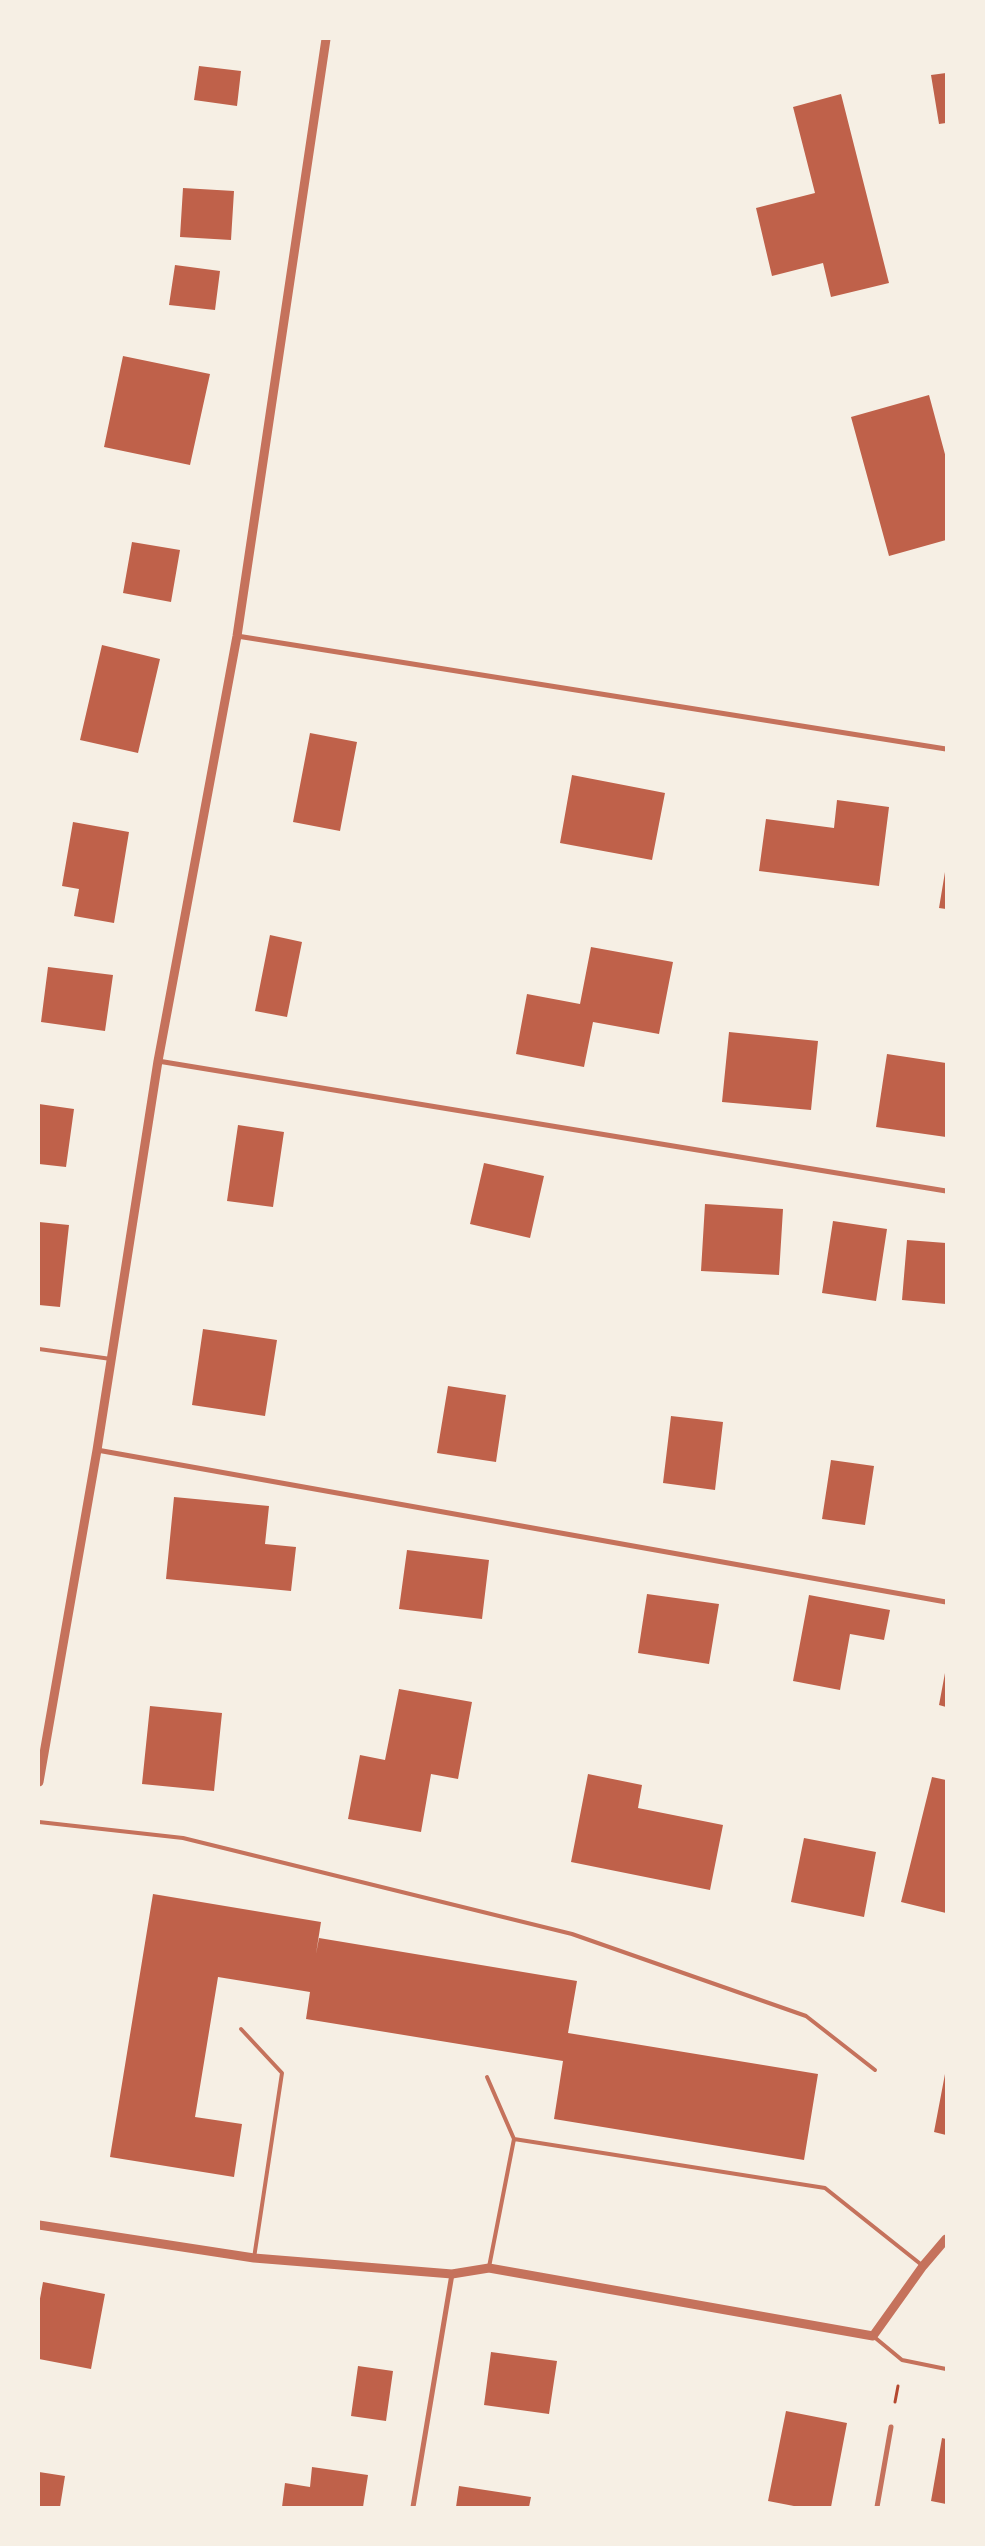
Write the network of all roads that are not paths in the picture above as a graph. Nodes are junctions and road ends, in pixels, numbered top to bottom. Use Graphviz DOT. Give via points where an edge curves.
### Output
graph roads {
  1 [pos="326,39"];
  2 [pos="238,636"];
  3 [pos="946,749"];
  4 [pos="158,1061"];
  5 [pos="946,1190"];
  6 [pos="39,1349"];
  7 [pos="111,1359"];
  8 [pos="97,1450"];
  9 [pos="946,1602"];
  10 [pos="39,1782"];
  11 [pos="39,1822"];
  12 [pos="241,2029"];
  13 [pos="875,2070"];
  14 [pos="488,2077"];
  15 [pos="514,2139"];
  16 [pos="39,2225"];
  17 [pos="946,2239"];
  18 [pos="254,2258"];
  19 [pos="923,2266"];
  20 [pos="489,2268"];
  21 [pos="452,2274"];
  22 [pos="873,2336"];
  23 [pos="946,2369"];
  24 [pos="891,2427"];
  25 [pos="413,2507"];
  26 [pos="878,2507"];
  1 -- 2 [label="street"];
  2 -- 3 [label="street"];
  2 -- 4 [label="street"];
  4 -- 5 [label="street"];
  4 -- 7 [label="street"];
  6 -- 7 [label="lane"];
  7 -- 8 [label="street"];
  8 -- 9 [label="street"];
  8 -- 10 [label="street"];
  11 -- 13 [label="lane" via="183,1838 572,1934 806,2016"];
  12 -- 18 [label="lane" via="282,2073"];
  14 -- 15 [label="lane"];
  15 -- 19 [label="lane" via="824,2188"];
  15 -- 20 [label="lane"];
  16 -- 18 [label="street"];
  17 -- 19 [label="street"];
  18 -- 21 [label="street"];
  19 -- 22 [label="street"];
  20 -- 21 [label="street"];
  20 -- 22 [label="street"];
  21 -- 25 [label="street"];
  22 -- 23 [label="lane" via="902,2360"];
  24 -- 26 [label="street"];
}
